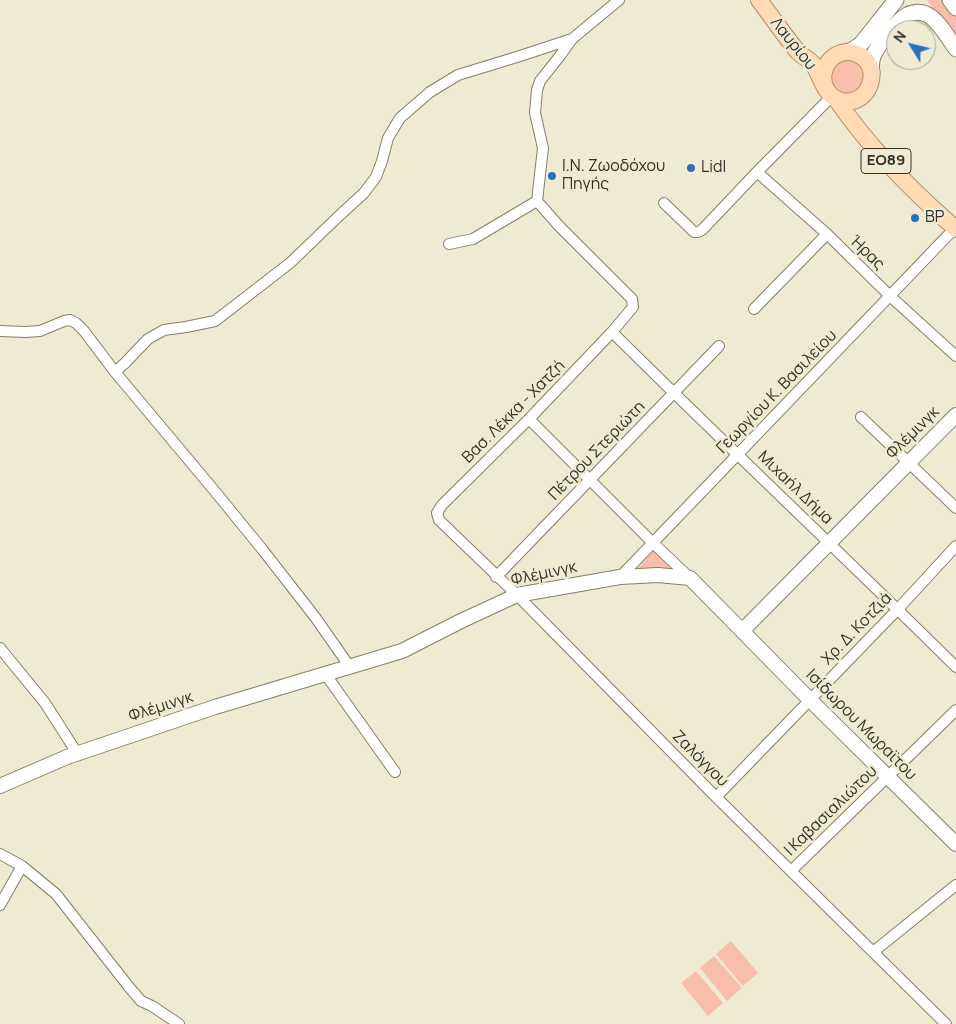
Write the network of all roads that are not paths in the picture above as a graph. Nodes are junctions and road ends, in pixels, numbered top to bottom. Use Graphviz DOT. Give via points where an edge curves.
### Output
graph roads {
  1 [pos="619,0"];
  2 [pos="759,0"];
  3 [pos="896,0"];
  4 [pos="950,0"];
  5 [pos="956,8"];
  6 [pos="572,39"];
  7 [pos="791,43"];
  8 [pos="956,49"];
  9 [pos="837,55"];
  10 [pos="872,73"];
  11 [pos="866,93"];
  12 [pos="831,95"];
  13 [pos="858,128"];
  14 [pos="757,172"];
  15 [pos="537,201"];
  16 [pos="664,203"];
  17 [pos="955,229"];
  18 [pos="827,234"];
  19 [pos="449,244"];
  20 [pos="890,296"];
  21 [pos="754,309"];
  22 [pos="0,331"];
  23 [pos="612,332"];
  24 [pos="719,346"];
  25 [pos="956,356"];
  26 [pos="115,372"];
  27 [pos="674,393"];
  28 [pos="956,415"];
  29 [pos="861,417"];
  30 [pos="528,420"];
  31 [pos="738,454"];
  32 [pos="908,463"];
  33 [pos="589,480"];
  34 [pos="956,508"];
  35 [pos="437,513"];
  36 [pos="653,543"];
  37 [pos="830,543"];
  38 [pos="956,546"];
  39 [pos="496,577"];
  40 [pos="620,578"];
  41 [pos="690,578"];
  42 [pos="517,595"];
  43 [pos="898,609"];
  44 [pos="742,631"];
  45 [pos="0,648"];
  46 [pos="350,667"];
  47 [pos="956,667"];
  48 [pos="326,675"];
  49 [pos="810,700"];
  50 [pos="956,710"];
  51 [pos="77,753"];
  52 [pos="395,772"];
  53 [pos="888,776"];
  54 [pos="0,786"];
  55 [pos="716,797"];
  56 [pos="956,844"];
  57 [pos="0,854"];
  58 [pos="22,866"];
  59 [pos="791,871"];
  60 [pos="956,885"];
  61 [pos="0,905"];
  62 [pos="873,952"];
  63 [pos="179,1024"];
  64 [pos="946,1024"];
  1 -- 6 [label="street"];
  2 -- 7 [label="main road, Λαυρίου / ΕΟ89"];
  3 -- 9 [label="main road" via="860,44"];
  4 -- 5 [label="main road"];
  6 -- 15 [label="street" via="540,81 537,90 535,113 543,148"];
  6 -- 26 [label="street" via="458,74 430,92 400,118 388,138 376,177 364,193 290,263 215,321 164,330 148,339"];
  7 -- 9 [label="main road, ΕΟ89" via="813,56"];
  7 -- 12 [label="main road, Λαυρίου / ΕΟ89" via="814,66"];
  8 -- 10 [label="main road" via="930,16 914,12 904,17 878,47 871,63"];
  9 -- 10 [label="main road, ΕΟ89" via="851,53 863,58"];
  9 -- 12 [label="main road, Λαυρίου" via="824,70 823,82"];
  10 -- 11 [label="main road, ΕΟ89"];
  11 -- 12 [label="main road" via="846,102"];
  11 -- 13 [label="main road, ΕΟ89" via="855,111"];
  12 -- 13 [label="main road, ΕΟ89"];
  12 -- 14 [label="street"];
  13 -- 17 [label="main road, ΕΟ89" via="921,198"];
  14 -- 16 [label="street" via="698,232 694,232"];
  14 -- 18 [label="street, Ήρας"];
  15 -- 19 [label="street" via="473,239"];
  15 -- 23 [label="street, Βασ. Λέκκα - Χατζή" via="632,299 633,307"];
  17 -- 20 [label="street, Γεωργίου Κ. Βασιλείου"];
  18 -- 20 [label="street, Ήρας"];
  18 -- 21 [label="street"];
  20 -- 25 [label="street, Ήρας"];
  20 -- 31 [label="street, Γεωργίου Κ. Βασιλείου"];
  22 -- 26 [label="street" via="40,330 70,320 84,331"];
  23 -- 27 [label="street, Μιχαήλ Δήμα"];
  23 -- 30 [label="street, Βασ. Λέκκα - Χατζή"];
  24 -- 27 [label="street, Πέτρου Στεριώτη"];
  26 -- 46 [label="street" via="262,549"];
  27 -- 31 [label="street, Μιχαήλ Δήμα"];
  27 -- 33 [label="street, Πέτρου Στεριώτη"];
  28 -- 32 [label="street, Φλέμινγκ"];
  29 -- 32 [label="street"];
  30 -- 33 [label="street"];
  30 -- 35 [label="street, Βασ. Λέκκα - Χατζή"];
  31 -- 36 [label="street, Γεωργίου Κ. Βασιλείου"];
  31 -- 37 [label="street, Μιχαήλ Δήμα"];
  32 -- 34 [label="street"];
  32 -- 37 [label="street, Φλέμινγκ"];
  33 -- 36 [label="street"];
  33 -- 39 [label="street, Πέτρου Στεριώτη"];
  35 -- 39 [label="street, Ζαλόγγου" via="439,520"];
  36 -- 40 [label="street, Γεωργίου Κ. Βασιλείου"];
  36 -- 41 [label="street"];
  37 -- 43 [label="street, Μιχαήλ Δήμα"];
  37 -- 44 [label="street, Φλέμινγκ"];
  38 -- 43 [label="street, Χρ. Δ. Κοτζιά"];
  39 -- 42 [label="street, Ζαλόγγου"];
  40 -- 41 [label="street, Φλέμινγκ" via="658,575"];
  40 -- 42 [label="street, Φλέμινγκ"];
  41 -- 44 [label="street"];
  42 -- 46 [label="street, Φλέμινγκ" via="402,651"];
  42 -- 55 [label="street, Ζαλόγγου"];
  43 -- 47 [label="street, Μιχαήλ Δήμα"];
  43 -- 49 [label="street, Χρ. Δ. Κοτζιά"];
  44 -- 49 [label="street, Ισίδωρου Μωραϊτου"];
  45 -- 51 [label="street" via="45,703"];
  46 -- 48 [label="street, Φλέμινγκ"];
  48 -- 51 [label="street, Φλέμινγκ" via="215,707"];
  48 -- 52 [label="street"];
  49 -- 53 [label="street, Ισίδωρου Μωραϊτου"];
  49 -- 55 [label="street, Χρ. Δ. Κοτζιά"];
  50 -- 53 [label="street, Ι Καβασιαλιώτου"];
  51 -- 54 [label="street, Φλέμινγκ"];
  53 -- 56 [label="street, Ισίδωρου Μωραϊτου"];
  53 -- 59 [label="street, Ι Καβασιαλιώτου"];
  55 -- 59 [label="street, Ζαλόγγου"];
  57 -- 58 [label="street"];
  58 -- 61 [label="street"];
  58 -- 63 [label="street" via="56,894 141,1001"];
  59 -- 62 [label="street, Ζαλόγγου"];
  60 -- 62 [label="street"];
  62 -- 64 [label="street, Ζαλόγγου"];
}
